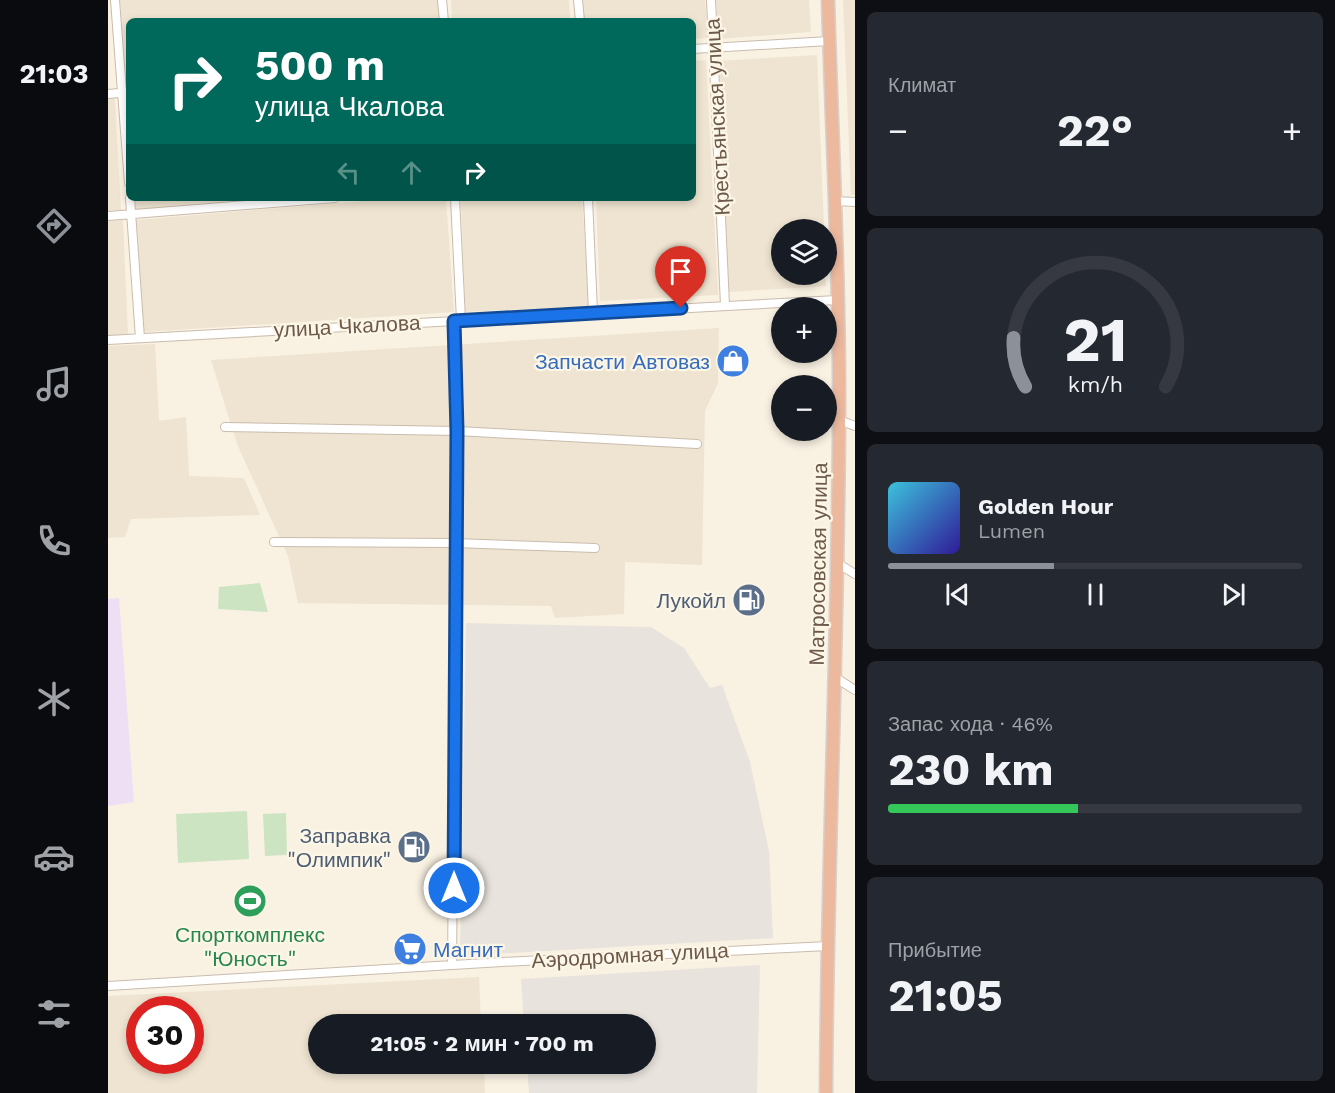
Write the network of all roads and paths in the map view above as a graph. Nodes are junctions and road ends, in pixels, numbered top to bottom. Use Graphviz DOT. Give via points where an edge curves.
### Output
graph roads {
  1 [pos="116,0"];
  2 [pos="442,0"];
  3 [pos="578,0"];
  4 [pos="711,0"];
  5 [pos="828,0"];
  6 [pos="444,18"];
  7 [pos="580,18"];
  8 [pos="829,41"];
  9 [pos="714,48"];
  10 [pos="696,50"];
  11 [pos="125,93"];
  12 [pos="108,94"];
  13 [pos="126,116"];
  14 [pos="130,201"];
  15 [pos="297,201"];
  16 [pos="455,201"];
  17 [pos="588,201"];
  18 [pos="835,201"];
  19 [pos="855,202"];
  20 [pos="132,214"];
  21 [pos="108,216"];
  22 [pos="837,297"];
  23 [pos="837,300"];
  24 [pos="771,304"];
  25 [pos="725,306"];
  26 [pos="593,312"];
  27 [pos="457,321"];
  28 [pos="140,338"];
  29 [pos="108,340"];
  30 [pos="839,420"];
  31 [pos="855,426"];
  32 [pos="225,427"];
  33 [pos="457,431"];
  34 [pos="697,444"];
  35 [pos="274,542"];
  36 [pos="455,543"];
  37 [pos="595,548"];
  38 [pos="837,563"];
  39 [pos="855,574"];
  40 [pos="836,678"];
  41 [pos="855,690"];
  42 [pos="828,946"];
  43 [pos="452,965"];
  44 [pos="108,986"];
  45 [pos="826,1093"];
  1 -- 11 [label="street"];
  2 -- 6 [label="street"];
  3 -- 7 [label="street"];
  4 -- 9 [label="street, Крестьянская улица"];
  5 -- 8 [label="highway, Матросовская улица"];
  8 -- 9 [label="street"];
  8 -- 18 [label="highway, Матросовская улица"];
  9 -- 10 [label="street"];
  9 -- 25 [label="street, Крестьянская улица"];
  11 -- 12 [label="street"];
  11 -- 13 [label="street"];
  14 -- 20 [label="street"];
  15 -- 20 [label="street"];
  16 -- 27 [label="street"];
  17 -- 26 [label="street"];
  18 -- 19 [label="street"];
  18 -- 22 [label="highway, Матросовская улица"];
  20 -- 21 [label="street"];
  20 -- 28 [label="street"];
  23 -- 30 [label="highway, Матросовская улица"];
  24 -- 25 [label="street, улица Чкалова"];
  25 -- 26 [label="street, улица Чкалова"];
  26 -- 27 [label="street, улица Чкалова"];
  27 -- 28 [label="street, улица Чкалова"];
  27 -- 33 [label="street"];
  28 -- 29 [label="street, улица Чкалова"];
  30 -- 31 [label="street"];
  30 -- 38 [label="highway, Матросовская улица"];
  32 -- 33 [label="street"];
  33 -- 34 [label="street"];
  33 -- 36 [label="street"];
  35 -- 36 [label="street"];
  36 -- 37 [label="street"];
  36 -- 43 [label="street"];
  38 -- 39 [label="street"];
  38 -- 40 [label="highway, Матросовская улица"];
  40 -- 41 [label="street"];
  40 -- 42 [label="highway, Матросовская улица"];
  42 -- 43 [label="street, Аэродромная улица"];
  42 -- 45 [label="highway, Матросовская улица"];
  43 -- 44 [label="street, Аэродромная улица"];
}
